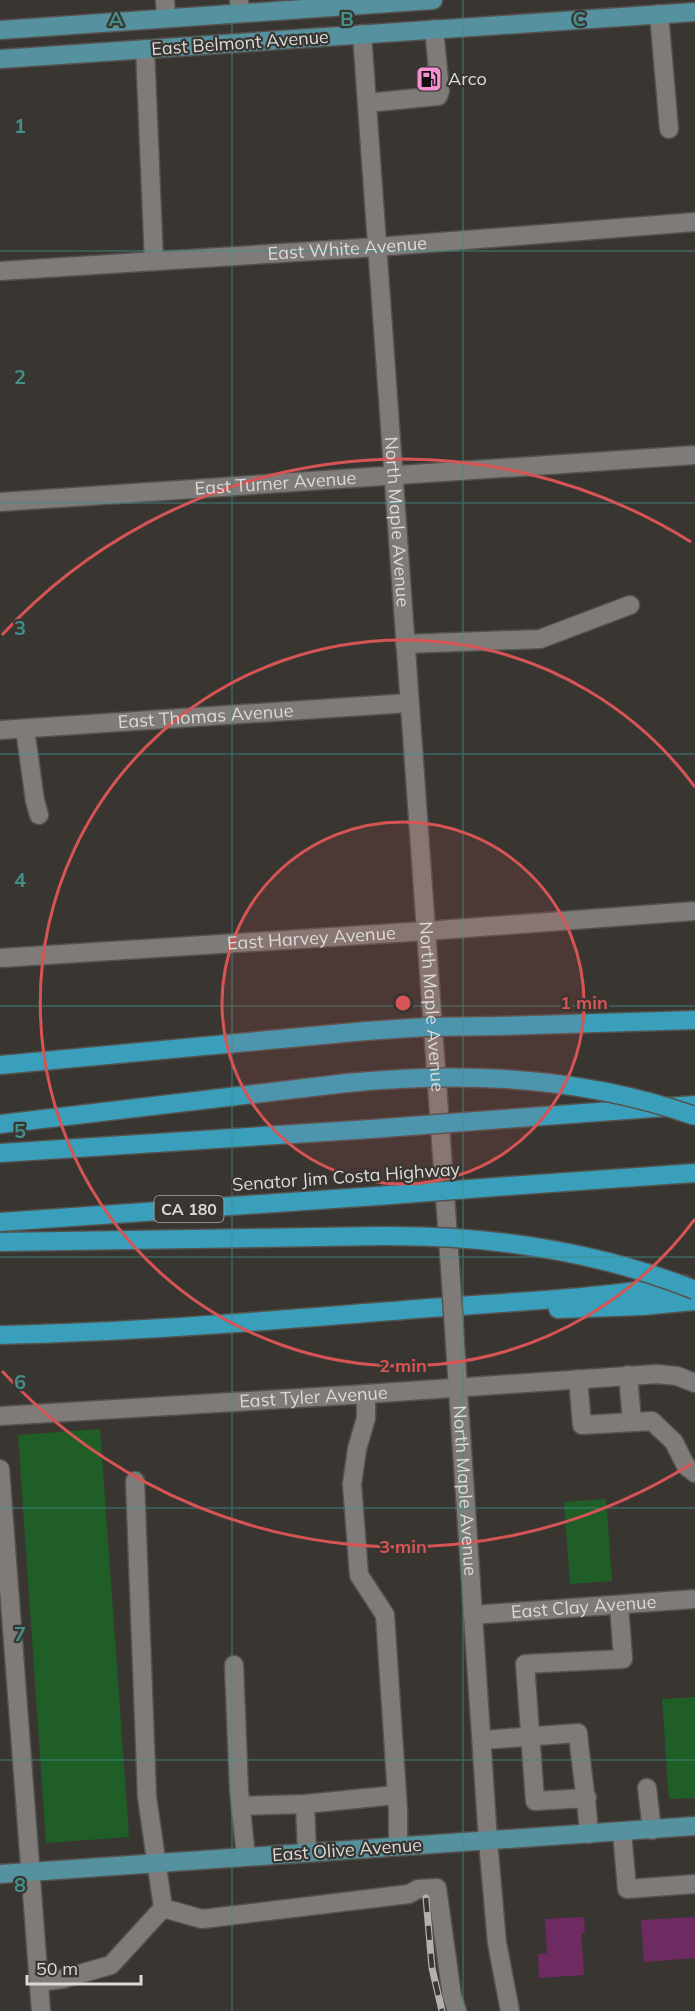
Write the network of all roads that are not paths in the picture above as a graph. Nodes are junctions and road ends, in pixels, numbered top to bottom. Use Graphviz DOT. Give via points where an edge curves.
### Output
graph roads {
  1 [pos="165,0"];
  2 [pos="434,0"];
  3 [pos="410,1"];
  4 [pos="360,2"];
  5 [pos="309,4"];
  6 [pos="239,7"];
  7 [pos="695,12"];
  8 [pos="659,14"];
  9 [pos="166,18"];
  10 [pos="434,29"];
  11 [pos="0,30"];
  12 [pos="362,34"];
  13 [pos="145,49"];
  14 [pos="0,59"];
  15 [pos="367,103"];
  16 [pos="669,129"];
  17 [pos="695,222"];
  18 [pos="377,247"];
  19 [pos="154,261"];
  20 [pos="0,272"];
  21 [pos="695,455"];
  22 [pos="393,476"];
  23 [pos="0,502"];
  24 [pos="630,605"];
  25 [pos="405,644"];
  26 [pos="410,703"];
  27 [pos="25,729"];
  28 [pos="0,730"];
  29 [pos="39,815"];
  30 [pos="695,911"];
  31 [pos="426,931"];
  32 [pos="0,958"];
  33 [pos="695,1020"];
  34 [pos="500,1026"];
  35 [pos="695,1030"];
  36 [pos="0,1065"];
  37 [pos="695,1105"];
  38 [pos="695,1116"];
  39 [pos="0,1124"];
  40 [pos="0,1153"];
  41 [pos="695,1173"];
  42 [pos="0,1222"];
  43 [pos="0,1242"];
  44 [pos="695,1281"];
  45 [pos="695,1290"];
  46 [pos="695,1301"];
  47 [pos="398,1311"];
  48 [pos="0,1335"];
  49 [pos="628,1375"];
  50 [pos="578,1379"];
  51 [pos="695,1383"];
  52 [pos="459,1387"];
  53 [pos="366,1394"];
  54 [pos="0,1416"];
  55 [pos="632,1422"];
  56 [pos="0,1469"];
  57 [pos="695,1473"];
  58 [pos="135,1481"];
  59 [pos="695,1599"];
  60 [pos="619,1605"];
  61 [pos="473,1615"];
  62 [pos="7,1647"];
  63 [pos="234,1665"];
  64 [pos="530,1737"];
  65 [pos="482,1740"];
  66 [pos="647,1788"];
  67 [pos="396,1795"];
  68 [pos="587,1798"];
  69 [pos="305,1804"];
  70 [pos="241,1806"];
  71 [pos="695,1826"];
  72 [pos="652,1830"];
  73 [pos="622,1832"];
  74 [pos="589,1834"];
  75 [pos="488,1841"];
  76 [pos="398,1846"];
  77 [pos="307,1852"];
  78 [pos="246,1856"];
  79 [pos="155,1863"];
  80 [pos="31,1871"];
  81 [pos="0,1874"];
  82 [pos="695,1884"];
  83 [pos="163,1908"];
  84 [pos="39,1982"];
  85 [pos="41,2011"];
  86 [pos="457,2011"];
  87 [pos="510,2011"];
  1 -- 9 [label="street"];
  2 -- 3 [label="main road, East Belmont Avenue"];
  3 -- 4 [label="main road, East Belmont Avenue"];
  4 -- 5 [label="main road, East Belmont Avenue"];
  4 -- 12 [label="main road, North Maple Avenue"];
  5 -- 6 [label="main road, East Belmont Avenue"];
  6 -- 9 [label="main road, East Belmont Avenue"];
  7 -- 8 [label="main road, East Belmont Avenue"];
  8 -- 10 [label="main road, East Belmont Avenue"];
  8 -- 16 [label="street"];
  9 -- 11 [label="main road, East Belmont Avenue"];
  10 -- 12 [label="main road, East Belmont Avenue"];
  10 -- 15 [label="street" via="438,96"];
  12 -- 13 [label="main road, East Belmont Avenue"];
  12 -- 15 [label="street, North Maple Avenue"];
  13 -- 14 [label="main road, East Belmont Avenue"];
  13 -- 19 [label="street"];
  15 -- 18 [label="street, North Maple Avenue"];
  17 -- 18 [label="street, East White Avenue"];
  18 -- 19 [label="street, East White Avenue"];
  18 -- 22 [label="street, North Maple Avenue"];
  19 -- 20 [label="street, East White Avenue"];
  21 -- 22 [label="street, East Turner Avenue"];
  22 -- 23 [label="street, East Turner Avenue"];
  22 -- 25 [label="street, North Maple Avenue"];
  24 -- 25 [label="street" via="540,639"];
  25 -- 26 [label="street, North Maple Avenue"];
  26 -- 27 [label="street, East Thomas Avenue"];
  26 -- 31 [label="street, North Maple Avenue"];
  27 -- 28 [label="street, East Thomas Avenue"];
  27 -- 29 [label="street"];
  30 -- 31 [label="street, East Harvey Avenue"];
  31 -- 32 [label="street, East Harvey Avenue"];
  31 -- 52 [label="street, North Maple Avenue, bridge"];
  33 -- 34 [label="highway"];
  34 -- 35 [label="highway"];
  34 -- 36 [label="highway, bridge" via="366,1031"];
  37 -- 40 [label="highway, bridge"];
  38 -- 39 [label="highway, bridge" via="603,1092 525,1081 438,1077 347,1083"];
  41 -- 42 [label="highway, Senator Jim Costa Highway / CA 180, bridge"];
  43 -- 45 [label="highway, bridge" via="461,1237 528,1244 588,1257"];
  44 -- 47 [label="highway" via="593,1295"];
  46 -- 47 [label="highway" via="592,1308"];
  47 -- 48 [label="highway" via="74,1334"];
  49 -- 50 [label="street, East Tyler Avenue"];
  49 -- 51 [label="street, East Tyler Avenue" via="677,1376"];
  49 -- 55 [label="street"];
  50 -- 52 [label="street, East Tyler Avenue"];
  50 -- 55 [label="street" via="582,1425"];
  52 -- 53 [label="street, East Tyler Avenue"];
  52 -- 61 [label="street, North Maple Avenue"];
  53 -- 54 [label="street, East Tyler Avenue"];
  53 -- 67 [label="street" via="366,1418 352,1484 359,1575 385,1615"];
  55 -- 57 [label="street" via="652,1421"];
  56 -- 62 [label="street"];
  58 -- 79 [label="street" via="147,1797"];
  59 -- 60 [label="street, East Clay Avenue"];
  60 -- 61 [label="street, East Clay Avenue"];
  60 -- 64 [label="street" via="623,1659 525,1664"];
  61 -- 65 [label="street, North Maple Avenue"];
  62 -- 80 [label="street"];
  63 -- 70 [label="street"];
  64 -- 65 [label="street"];
  64 -- 68 [label="street" via="578,1733 581,1778"];
  64 -- 68 [label="street" via="535,1801"];
  65 -- 75 [label="street, North Maple Avenue"];
  66 -- 72 [label="street"];
  67 -- 69 [label="street"];
  67 -- 76 [label="street"];
  68 -- 74 [label="street"];
  69 -- 70 [label="street"];
  69 -- 77 [label="street"];
  70 -- 78 [label="street"];
  71 -- 72 [label="main road, East Olive Avenue"];
  72 -- 73 [label="main road, East Olive Avenue"];
  73 -- 74 [label="main road, East Olive Avenue"];
  73 -- 82 [label="street" via="627,1889"];
  74 -- 75 [label="main road, East Olive Avenue"];
  75 -- 76 [label="main road, East Olive Avenue"];
  75 -- 87 [label="street, North Maple Avenue" via="497,1943"];
  76 -- 77 [label="main road, East Olive Avenue"];
  77 -- 78 [label="main road, East Olive Avenue"];
  78 -- 79 [label="main road, East Olive Avenue"];
  79 -- 80 [label="main road, East Olive Avenue"];
  79 -- 83 [label="street"];
  80 -- 81 [label="main road, East Olive Avenue"];
  80 -- 84 [label="street"];
  83 -- 84 [label="street" via="111,1965"];
  83 -- 86 [label="street" via="202,1919 437,1888"];
  84 -- 85 [label="street"];
}
